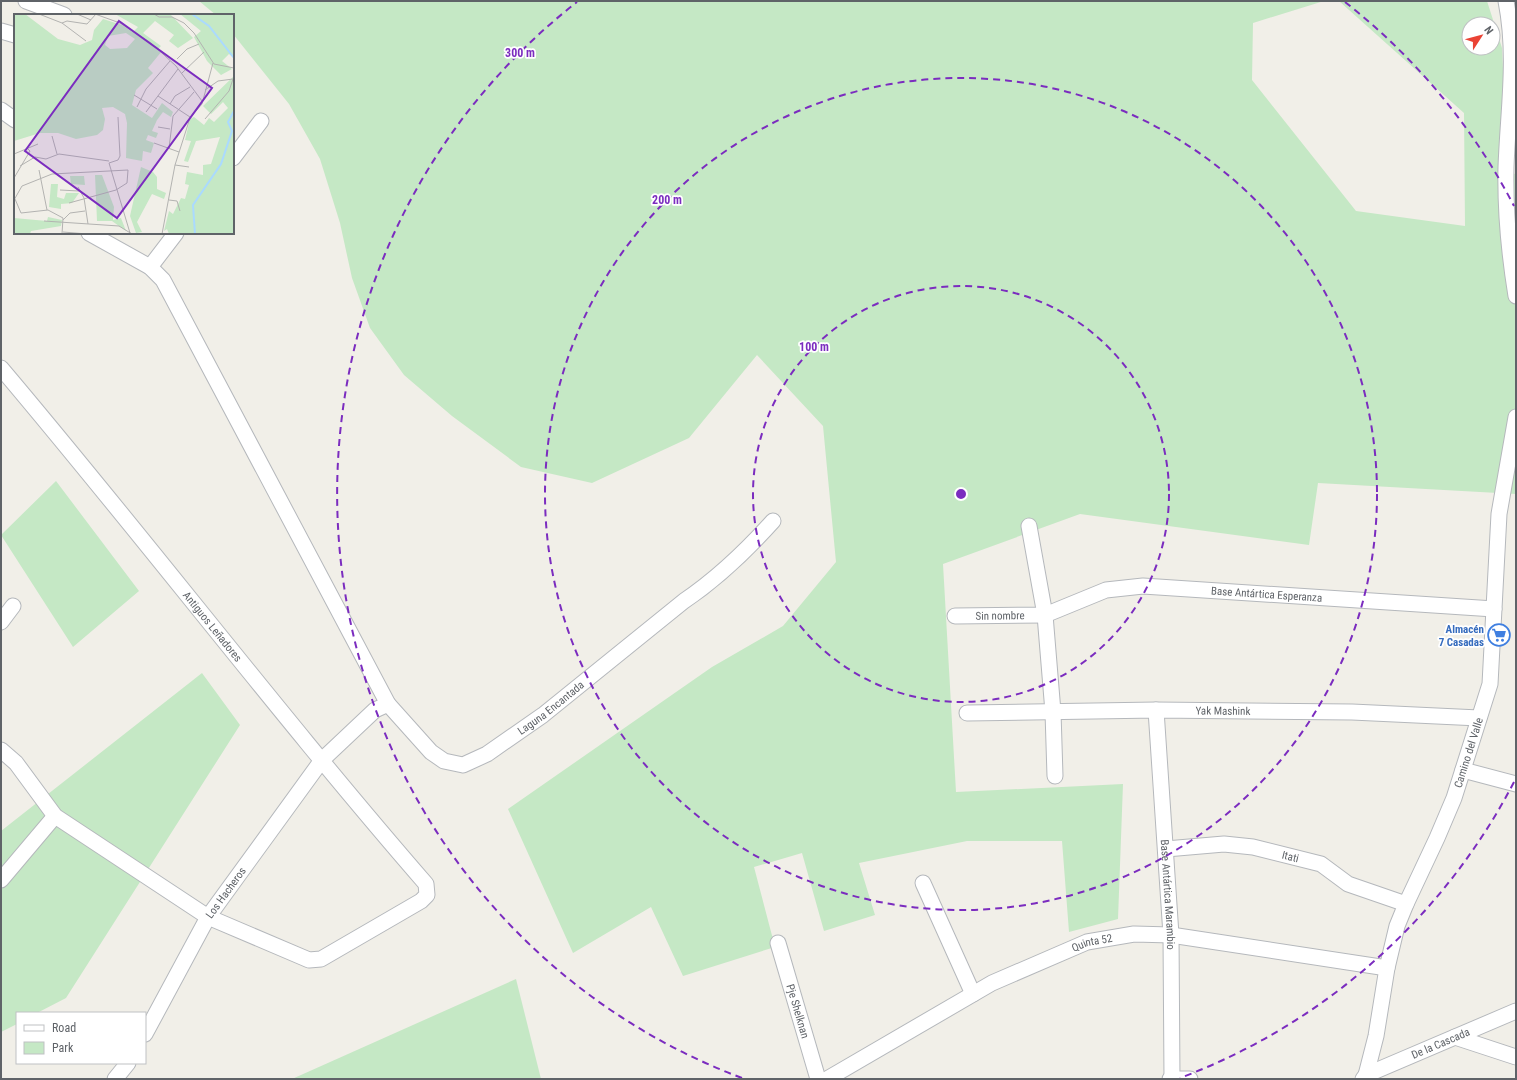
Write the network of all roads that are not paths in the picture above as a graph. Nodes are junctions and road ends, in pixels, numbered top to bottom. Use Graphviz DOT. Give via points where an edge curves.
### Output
graph roads {
  1 [pos="1506,1"];
  2 [pos="29,7"];
  3 [pos="62,14"];
  4 [pos="1,30"];
  5 [pos="14,35"];
  6 [pos="1,110"];
  7 [pos="14,119"];
  8 [pos="261,121"];
  9 [pos="234,157"];
  10 [pos="91,234"];
  11 [pos="175,234"];
  12 [pos="150,267"];
  13 [pos="1516,296"];
  14 [pos="1,368"];
  15 [pos="1516,417"];
  16 [pos="773,521"];
  17 [pos="1029,526"];
  18 [pos="13,606"];
  19 [pos="1494,609"];
  20 [pos="1046,615"];
  21 [pos="955,616"];
  22 [pos="1,622"];
  23 [pos="388,704"];
  24 [pos="1156,710"];
  25 [pos="1053,712"];
  26 [pos="967,713"];
  27 [pos="1479,718"];
  28 [pos="1,750"];
  29 [pos="322,760"];
  30 [pos="1463,770"];
  31 [pos="1055,776"];
  32 [pos="1516,784"];
  33 [pos="55,816"];
  34 [pos="1166,849"];
  35 [pos="1,880"];
  36 [pos="923,883"];
  37 [pos="1406,904"];
  38 [pos="208,917"];
  39 [pos="1171,935"];
  40 [pos="778,943"];
  41 [pos="1387,968"];
  42 [pos="973,994"];
  43 [pos="1516,1012"];
  44 [pos="146,1032"];
  45 [pos="1455,1037"];
  46 [pos="1516,1057"];
  47 [pos="127,1064"];
  48 [pos="1364,1077"];
  49 [pos="115,1079"];
  50 [pos="818,1079"];
  51 [pos="827,1079"];
  52 [pos="1171,1079"];
  53 [pos="1190,1079"];
  1 -- 13 [label="street" via="1515,52 1506,166 1506,220"];
  2 -- 3 [label="street"];
  4 -- 5 [label="street"];
  6 -- 7 [label="street"];
  8 -- 9 [label="street"];
  10 -- 12 [label="street, Laguna Encantada"];
  11 -- 12 [label="street"];
  12 -- 23 [label="street, Laguna Encantada" via="163,280"];
  14 -- 29 [label="street, Antiguos Leñadores" via="83,464"];
  15 -- 19 [label="street, Camino del Valle" via="1499,514"];
  16 -- 23 [label="street, Laguna Encantada" via="744,553 704,588 684,601 543,715 487,754 463,764 444,761 431,752"];
  17 -- 20 [label="street"];
  18 -- 22 [label="street"];
  19 -- 20 [label="street, Base Antártica Esperanza" via="1143,586 1106,590"];
  19 -- 27 [label="street, Camino del Valle" via="1490,684"];
  20 -- 21 [label="street, Sin nombre"];
  20 -- 25 [label="street"];
  23 -- 29 [label="street" via="375,710"];
  24 -- 25 [label="street, Yak Mashink"];
  24 -- 27 [label="street, Yak Mashink" via="1352,712"];
  24 -- 34 [label="street, Base Antártica Marambio"];
  25 -- 26 [label="street, Yak Mashink"];
  25 -- 31 [label="street"];
  27 -- 30 [label="street, Camino del Valle"];
  28 -- 33 [label="street" via="16,763"];
  29 -- 38 [label="street, Los Hacheros"];
  29 -- 38 [label="street, Antiguos Leñadores" via="426,884 427,895 421,901 321,959 310,960"];
  30 -- 32 [label="street"];
  30 -- 37 [label="street, Camino del Valle" via="1437,838"];
  33 -- 35 [label="street"];
  33 -- 38 [label="street"];
  34 -- 37 [label="street, Itati" via="1224,844 1253,847 1321,864 1348,884"];
  34 -- 39 [label="street, Base Antártica Marambio"];
  36 -- 42 [label="street"];
  37 -- 41 [label="street, Camino del Valle" via="1397,926"];
  38 -- 44 [label="street, Los Hacheros"];
  39 -- 41 [label="street, Quinta 52"];
  39 -- 42 [label="street, Quinta 52" via="1134,934 1088,942 992,983"];
  39 -- 52 [label="street, Base Antártica Marambio"];
  40 -- 50 [label="street, Pje Shelknan"];
  41 -- 48 [label="street, Camino del Valle" via="1376,1036"];
  42 -- 51 [label="street, Quinta 52"];
  43 -- 45 [label="street, De la Cascada"];
  45 -- 46 [label="street"];
  45 -- 48 [label="street, De la Cascada"];
  47 -- 49 [label="street"];
  52 -- 53 [label="street"];
}
